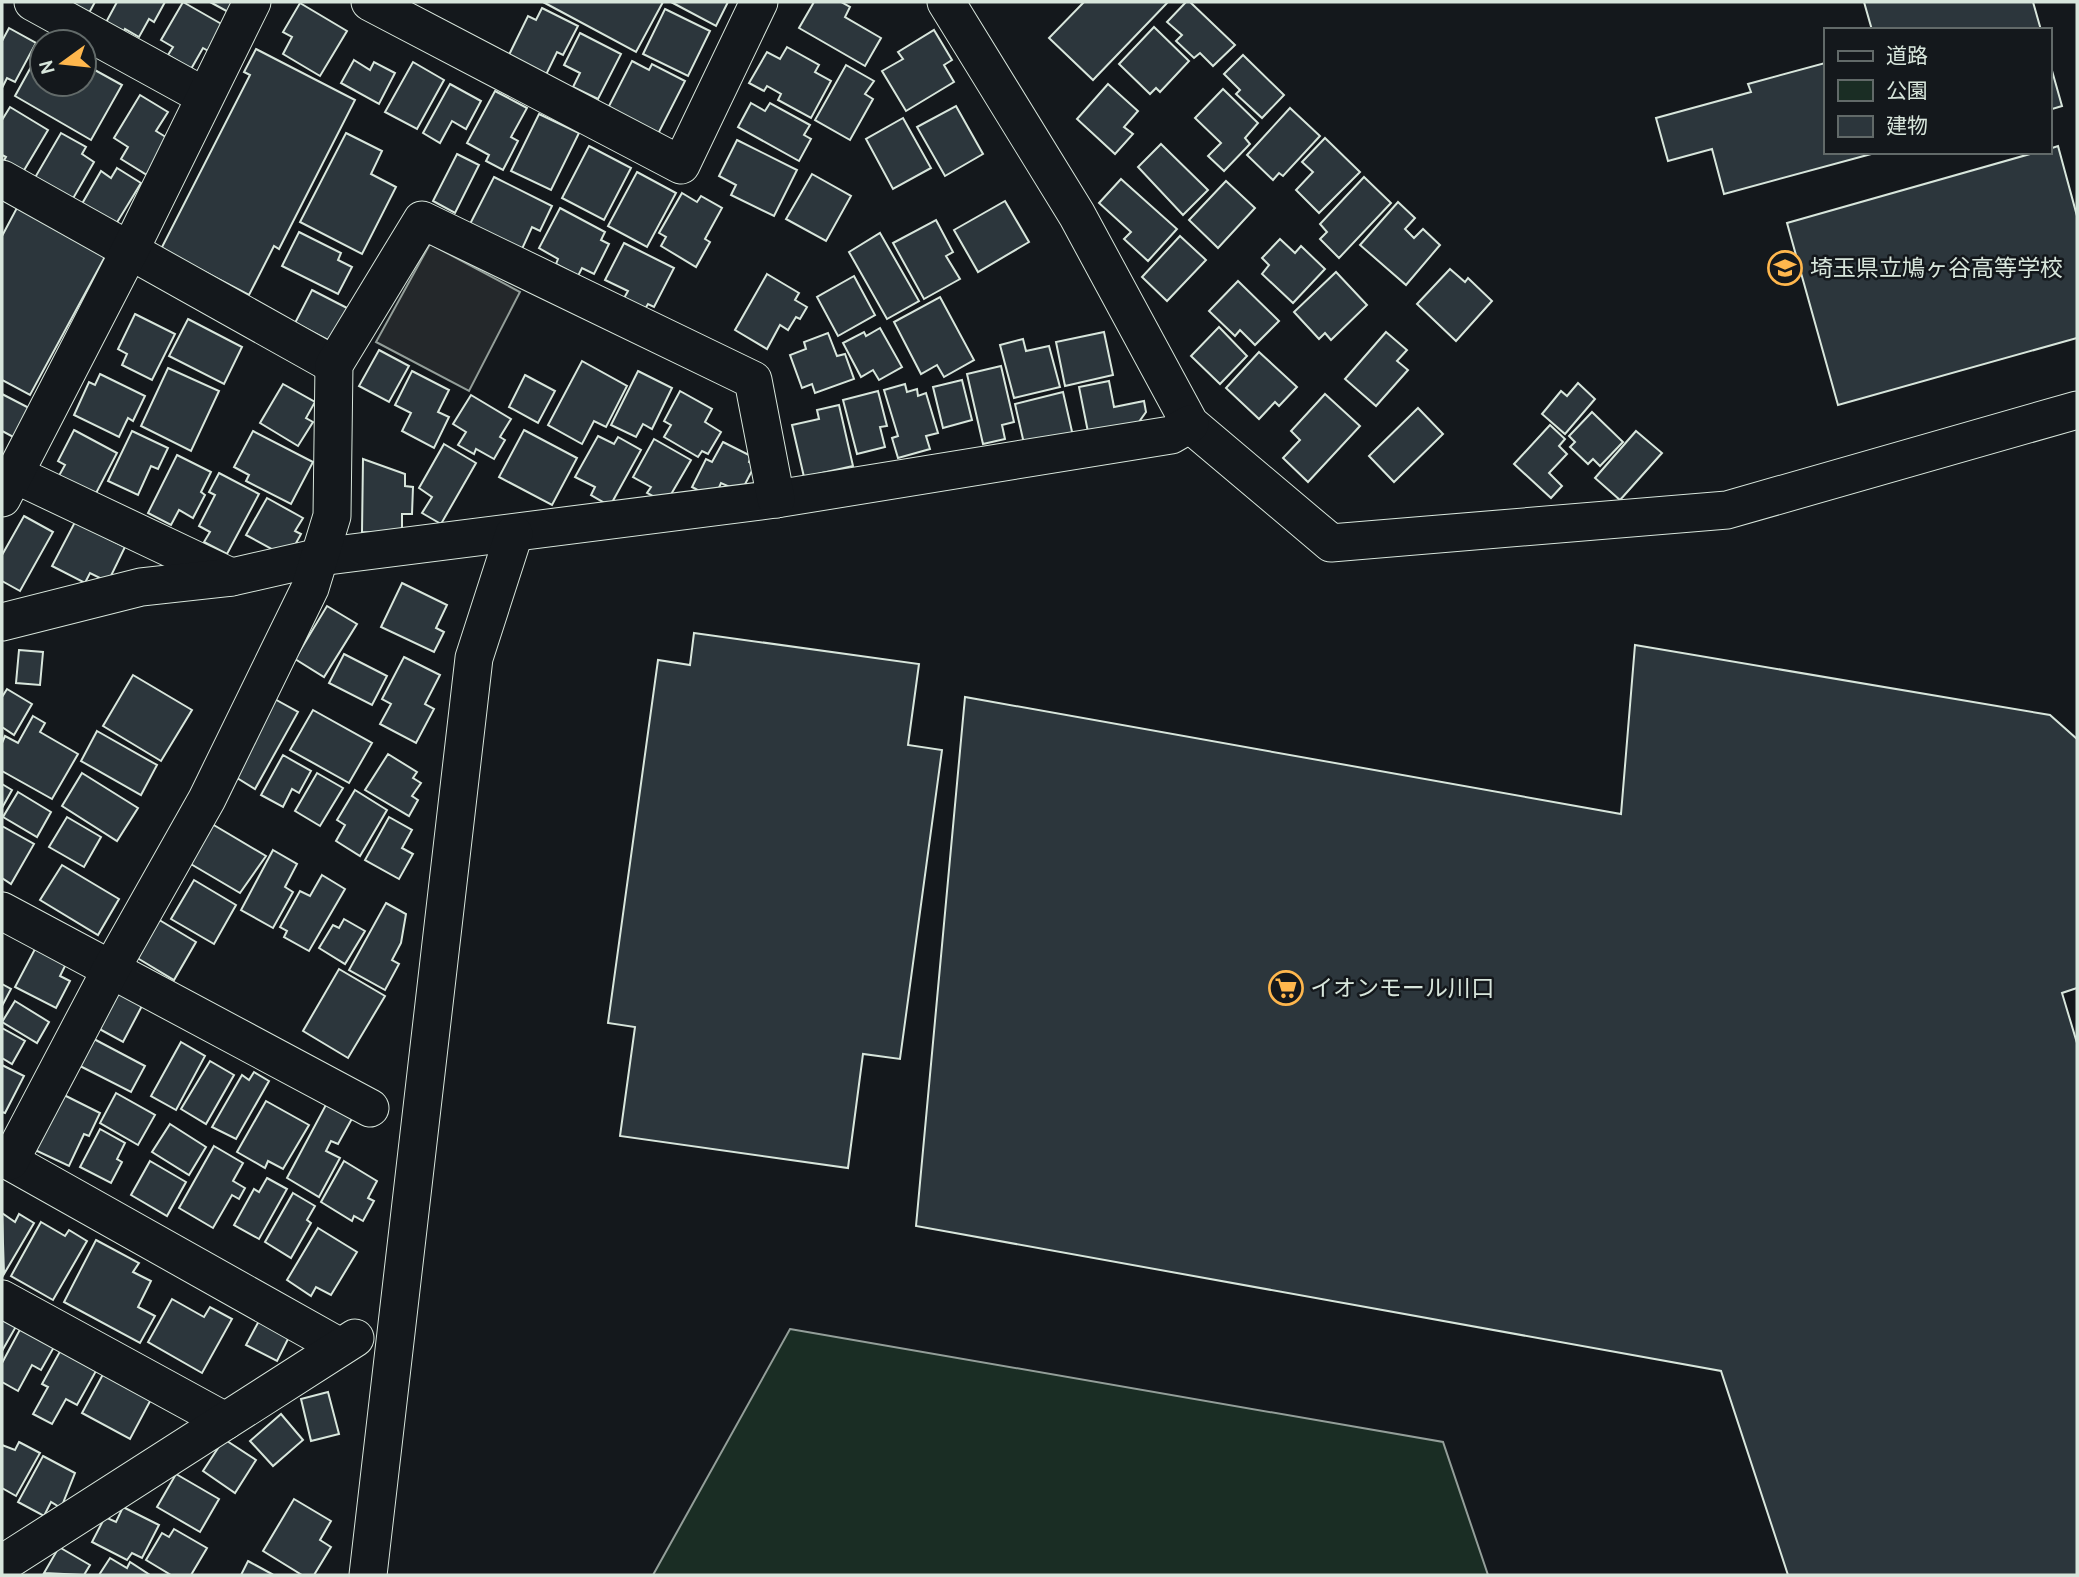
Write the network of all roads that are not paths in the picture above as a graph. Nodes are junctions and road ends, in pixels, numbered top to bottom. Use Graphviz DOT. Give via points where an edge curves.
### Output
graph roads {
  1 [pos="33,2"];
  2 [pos="252,2"];
  3 [pos="370,2"];
  4 [pos="758,2"];
  5 [pos="948,2"];
  6 [pos="204,96"];
  7 [pos="4,185"];
  8 [pos="130,250"];
  9 [pos="334,365"];
  10 [pos="2077,410"];
  11 [pos="1191,424"];
  12 [pos="8,486"];
  13 [pos="776,499"];
  14 [pos="514,534"];
  15 [pos="320,557"];
  16 [pos="232,577"];
  17 [pos="2,622"];
  18 [pos="2,911"];
  19 [pos="110,971"];
  20 [pos="370,1108"];
  21 [pos="6,1159"];
  22 [pos="2,1298"];
  23 [pos="225,1421"];
  24 [pos="2,1564"];
  25 [pos="368,1575"];
  1 -- 6 [label="street"];
  2 -- 6 [label="street"];
  3 -- 4 [label="street" via="681,165"];
  5 -- 11 [label="street" via="1077,215"];
  6 -- 8 [label="street"];
  7 -- 8 [label="street"];
  8 -- 9 [label="street"];
  8 -- 12 [label="street"];
  9 -- 13 [label="street" via="422,220 753,380"];
  9 -- 15 [label="street" via="332,516"];
  10 -- 11 [label="street" via="1727,510 1331,543"];
  11 -- 13 [label="street" via="1171,435"];
  12 -- 16 [label="street"];
  13 -- 14 [label="street"];
  14 -- 15 [label="street"];
  14 -- 25 [label="street" via="474,658"];
  15 -- 16 [label="street"];
  15 -- 19 [label="street" via="310,588 213,787"];
  16 -- 17 [label="street" via="141,587"];
  18 -- 19 [label="street"];
  19 -- 20 [label="street"];
  19 -- 21 [label="street"];
  21 -- 23 [label="street" via="348,1343"];
  22 -- 23 [label="street"];
  23 -- 24 [label="street"];
}
